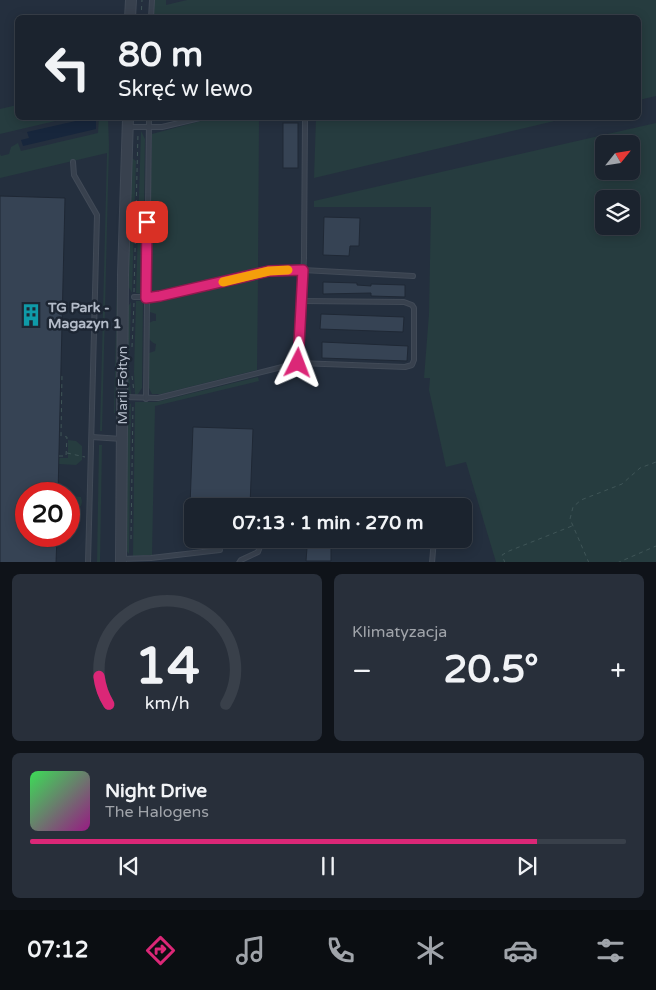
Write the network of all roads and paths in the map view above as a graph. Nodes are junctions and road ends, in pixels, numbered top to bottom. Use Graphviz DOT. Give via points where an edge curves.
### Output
graph roads {
  1 [pos="131,0"];
  2 [pos="142,0"];
  3 [pos="152,0"];
  4 [pos="130,15"];
  5 [pos="141,15"];
  6 [pos="151,15"];
  7 [pos="149,120"];
  8 [pos="192,120"];
  9 [pos="306,120"];
  10 [pos="131,124"];
  11 [pos="148,128"];
  12 [pos="73,162"];
  13 [pos="303,270"];
  14 [pos="413,276"];
  15 [pos="134,297"];
  16 [pos="146,298"];
  17 [pos="302,301"];
  18 [pos="132,352"];
  19 [pos="298,363"];
  20 [pos="132,370"];
  21 [pos="62,374"];
  22 [pos="122,397"];
  23 [pos="134,398"];
  24 [pos="146,399"];
  25 [pos="92,437"];
  26 [pos="122,439"];
  27 [pos="59,456"];
  28 [pos="656,462"];
  29 [pos="573,526"];
  30 [pos="131,540"];
  31 [pos="656,546"];
  32 [pos="260,548"];
  33 [pos="433,548"];
  34 [pos="220,550"];
  35 [pos="121,561"];
  36 [pos="88,562"];
  37 [pos="239,562"];
  38 [pos="432,562"];
  39 [pos="505,562"];
  40 [pos="589,562"];
  41 [pos="617,562"];
  1 -- 4 [label="street"];
  2 -- 5 [label="path"];
  3 -- 6 [label="lane"];
  7 -- 11 [label="lane"];
  8 -- 11 [label="lane"];
  9 -- 13 [label="lane"];
  10 -- 11 [label="lane"];
  10 -- 15 [label="path"];
  10 -- 22 [label="street, Marii Fołtyn"];
  11 -- 16 [label="lane"];
  12 -- 25 [label="lane" via="74,175 97,213"];
  13 -- 14 [label="lane"];
  13 -- 16 [label="lane" via="269,271"];
  13 -- 17 [label="lane"];
  15 -- 16 [label="lane"];
  15 -- 18 [label="path"];
  16 -- 24 [label="lane"];
  17 -- 19 [label="lane"];
  17 -- 19 [label="lane" via="404,302 412,305 414,360 412,365 405,367"];
  19 -- 24 [label="lane"];
  20 -- 23 [label="path"];
  21 -- 27 [label="path" via="61,436 67,437 66,456"];
  22 -- 23 [label="lane"];
  22 -- 26 [label="street, Marii Fołtyn"];
  23 -- 24 [label="lane"];
  23 -- 30 [label="path"];
  25 -- 26 [label="lane"];
  25 -- 36 [label="lane"];
  26 -- 35 [label="street, Marii Fołtyn"];
  28 -- 29 [label="path" via="640,468 622,484 581,500 571,510"];
  29 -- 39 [label="path" via="509,551 502,555"];
  29 -- 40 [label="path"];
  31 -- 41 [label="path"];
  32 -- 37 [label="lane"];
  33 -- 38 [label="lane"];
  34 -- 35 [label="lane"];
}
